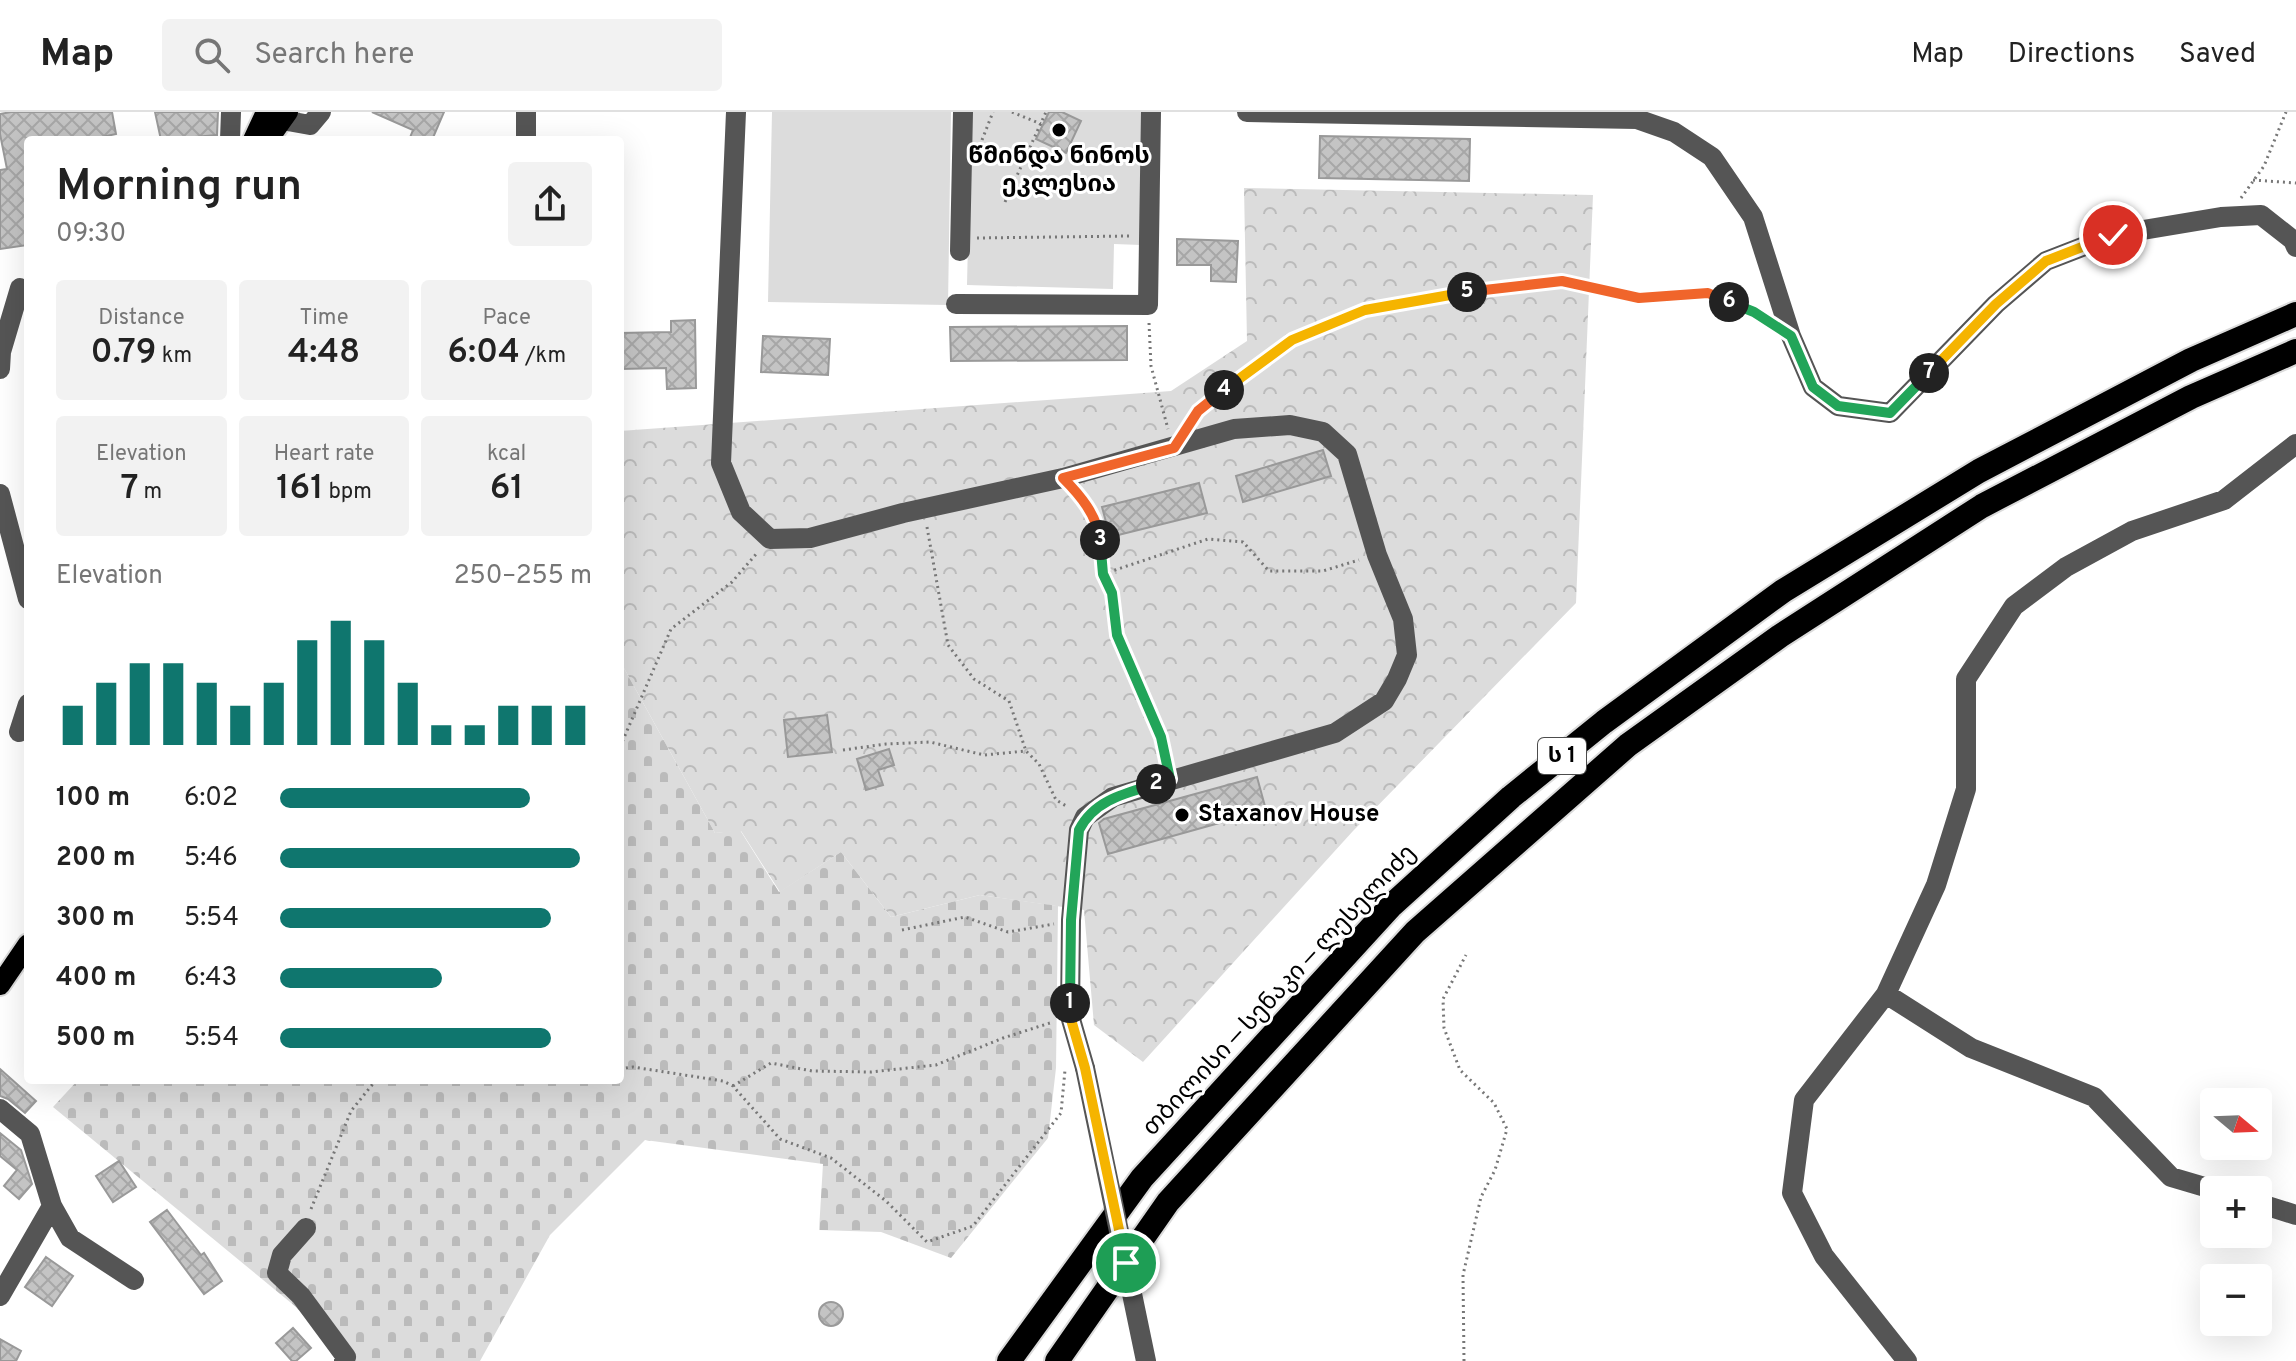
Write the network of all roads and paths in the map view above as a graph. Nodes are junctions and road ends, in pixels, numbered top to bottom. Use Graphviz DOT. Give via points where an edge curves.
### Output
graph roads {
  1 [pos="231,112"];
  2 [pos="321,112"];
  3 [pos="526,112"];
  4 [pos="736,112"];
  5 [pos="963,112"];
  6 [pos="1012,112"];
  7 [pos="1046,112"];
  8 [pos="1151,112"];
  9 [pos="1247,112"];
  10 [pos="2286,112"];
  11 [pos="279,115"];
  12 [pos="1041,124"];
  13 [pos="230,136"];
  14 [pos="257,136"];
  15 [pos="270,136"];
  16 [pos="526,136"];
  17 [pos="2253,180"];
  18 [pos="2296,183"];
  19 [pos="1005,202"];
  20 [pos="2221,217"];
  21 [pos="1149,236"];
  22 [pos="2295,243"];
  23 [pos="960,245"];
  24 [pos="21,299"];
  25 [pos="956,304"];
  26 [pos="1148,305"];
  27 [pos="2296,314"];
  28 [pos="1791,336"];
  29 [pos="2286,355"];
  30 [pos="0,369"];
  31 [pos="2296,444"];
  32 [pos="1174,448"];
  33 [pos="1063,478"];
  34 [pos="0,494"];
  35 [pos="923,509"];
  36 [pos="770,539"];
  37 [pos="1377,555"];
  38 [pos="1103,574"];
  39 [pos="24,584"];
  40 [pos="24,716"];
  41 [pos="19,732"];
  42 [pos="624,738"];
  43 [pos="843,750"];
  44 [pos="1026,751"];
  45 [pos="1170,779"];
  46 [pos="1085,817"];
  47 [pos="1071,920"];
  48 [pos="902,930"];
  49 [pos="24,950"];
  50 [pos="1466,955"];
  51 [pos="0,985"];
  52 [pos="1886,994"];
  53 [pos="1070,1016"];
  54 [pos="1066,1058"];
  55 [pos="624,1068"];
  56 [pos="373,1084"];
  57 [pos="733,1086"];
  58 [pos="0,1109"];
  59 [pos="2200,1186"];
  60 [pos="52,1206"];
  61 [pos="2272,1207"];
  62 [pos="2296,1215"];
  63 [pos="306,1228"];
  64 [pos="134,1280"];
  65 [pos="0,1296"];
  66 [pos="344,1361"];
  67 [pos="1009,1361"];
  68 [pos="1057,1361"];
  69 [pos="1146,1361"];
  70 [pos="1464,1361"];
  71 [pos="1907,1361"];
  1 -- 13 [label="street"];
  2 -- 11 [label="street" via="310,125"];
  3 -- 16 [label="street"];
  4 -- 36 [label="street" via="721,463 741,512"];
  5 -- 23 [label="street"];
  6 -- 12 [label="path"];
  7 -- 12 [label="path"];
  8 -- 21 [label="street"];
  9 -- 28 [label="street" via="1637,119 1674,132 1712,157 1753,217"];
  10 -- 17 [label="path"];
  11 -- 14 [label="main road"];
  11 -- 15 [label="main road"];
  12 -- 19 [label="path"];
  17 -- 18 [label="path"];
  17 -- 20 [label="path"];
  20 -- 22 [label="street" via="2261,215"];
  20 -- 28 [label="street" via="2113,235 2046,261 1996,304 1890,413 1838,406 1813,387"];
  21 -- 23 [label="path"];
  21 -- 26 [label="street"];
  24 -- 30 [label="street"];
  25 -- 26 [label="street"];
  26 -- 32 [label="path" via="1151,366"];
  27 -- 67 [label="highway, თბილისი — სენაკი — ლესელიძე / ს 1" via="2191,360 1979,471 1783,591 1511,797 1392,905 1142,1178"];
  28 -- 32 [label="path" via="1754,312 1708,293 1639,298 1562,281 1365,310 1292,340 1238,377 1198,411"];
  29 -- 68 [label="highway, ს 1" via="2191,397 1982,506 1780,636 1628,745 1415,932 1168,1202"];
  31 -- 52 [label="street" via="2224,500 2132,531 2066,567 2014,606 1966,679 1966,789 1936,885"];
  32 -- 33 [label="street"];
  32 -- 37 [label="street" via="1234,429 1290,425 1323,432 1347,454"];
  33 -- 35 [label="street"];
  33 -- 38 [label="path" via="1083,498 1099,533"];
  34 -- 39 [label="street"];
  35 -- 36 [label="street" via="810,538"];
  35 -- 44 [label="path" via="948,645 974,679 1009,701"];
  36 -- 42 [label="path" via="732,582 671,629"];
  37 -- 38 [label="path" via="1323,571 1269,571 1243,542 1208,539"];
  37 -- 45 [label="street" via="1403,619 1407,655 1384,701 1335,733"];
  38 -- 45 [label="path" via="1112,593 1117,635 1161,737"];
  40 -- 41 [label="street"];
  43 -- 44 [label="path" via="930,742 984,755"];
  44 -- 46 [label="path" via="1039,764 1056,800"];
  45 -- 46 [label="street" via="1113,797"];
  46 -- 47 [label="street" via="1079,830"];
  47 -- 48 [label="path" via="1008,932 965,917"];
  47 -- 53 [label="street"];
  49 -- 51 [label="main road"];
  50 -- 70 [label="path" via="1443,999 1444,1028 1460,1070 1494,1103 1507,1129 1481,1197 1463,1275"];
  52 -- 59 [label="street" via="1971,1048 2094,1097 2171,1177"];
  52 -- 71 [label="street" via="1804,1100 1792,1193 1824,1256"];
  53 -- 57 [label="path" via="936,1065 871,1072 812,1071 771,1063"];
  53 -- 69 [label="street, bridge"];
  54 -- 57 [label="path" via="1061,1113 973,1226 927,1242 831,1158 780,1139"];
  55 -- 57 [label="path"];
  56 -- 63 [label="path" via="351,1111"];
  58 -- 60 [label="street" via="30,1134"];
  60 -- 64 [label="street" via="70,1238"];
  60 -- 65 [label="street"];
  61 -- 62 [label="street"];
  63 -- 66 [label="street" via="282,1255 277,1273 301,1296"];
}
